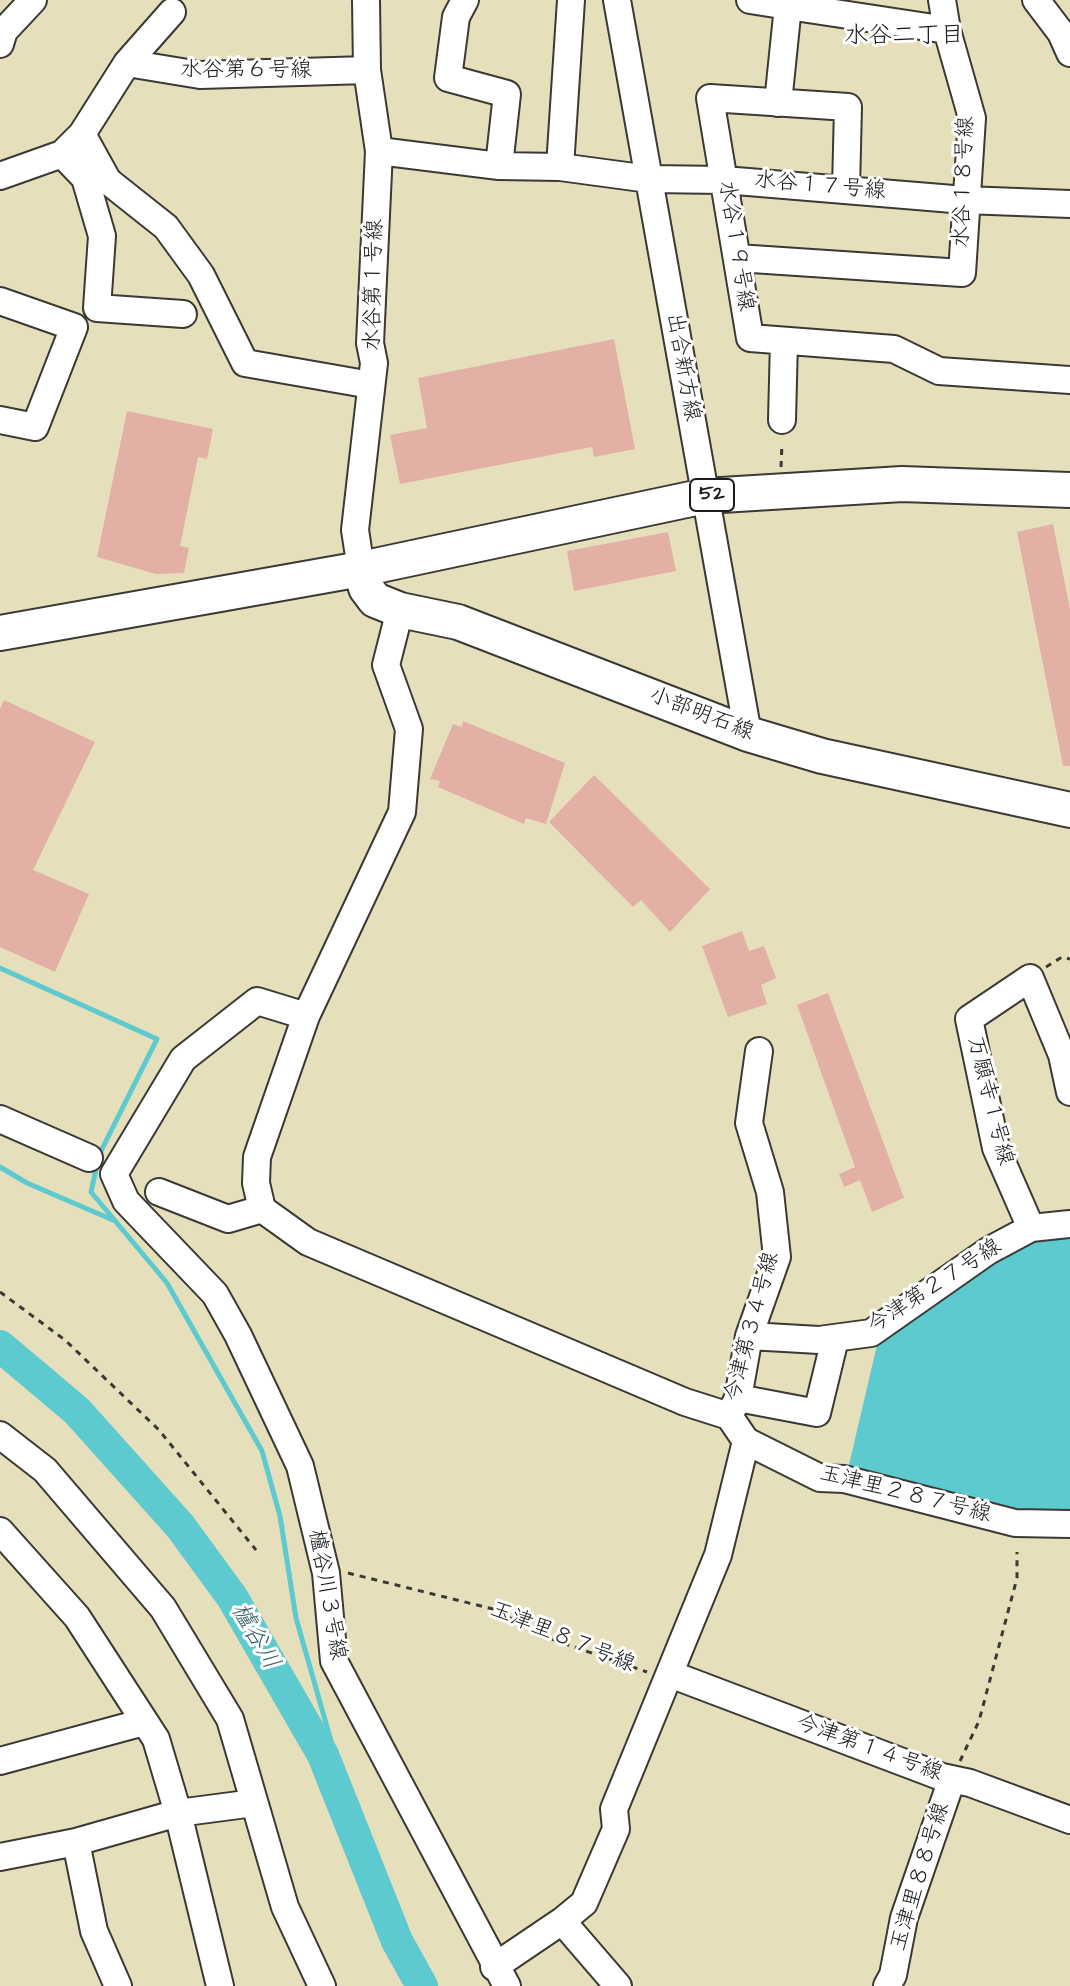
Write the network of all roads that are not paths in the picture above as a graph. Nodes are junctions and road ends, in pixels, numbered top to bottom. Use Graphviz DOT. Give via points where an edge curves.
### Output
graph roads {
  1 [pos="33,0"];
  2 [pos="366,0"];
  3 [pos="465,0"];
  4 [pos="571,0"];
  5 [pos="617,0"];
  6 [pos="750,0"];
  7 [pos="942,0"];
  8 [pos="1036,0"];
  9 [pos="788,6"];
  10 [pos="172,12"];
  11 [pos="947,30"];
  12 [pos="0,44"];
  13 [pos="1070,53"];
  14 [pos="127,63"];
  15 [pos="367,70"];
  16 [pos="778,103"];
  17 [pos="82,134"];
  18 [pos="379,151"];
  19 [pos="62,154"];
  20 [pos="499,166"];
  21 [pos="560,167"];
  22 [pos="0,176"];
  23 [pos="649,179"];
  24 [pos="724,180"];
  25 [pos="846,189"];
  26 [pos="965,200"];
  27 [pos="1070,204"];
  28 [pos="737,258"];
  29 [pos="0,301"];
  30 [pos="183,314"];
  31 [pos="784,341"];
  32 [pos="1070,380"];
  33 [pos="371,385"];
  34 [pos="0,420"];
  35 [pos="782,420"];
  36 [pos="1070,490"];
  37 [pos="705,496"];
  38 [pos="361,569"];
  39 [pos="400,610"];
  40 [pos="0,633"];
  41 [pos="748,734"];
  42 [pos="1070,810"];
  43 [pos="306,1016"];
  44 [pos="759,1051"];
  45 [pos="1070,1092"];
  46 [pos="0,1119"];
  47 [pos="89,1158"];
  48 [pos="159,1192"];
  49 [pos="262,1209"];
  50 [pos="1070,1224"];
  51 [pos="1031,1228"];
  52 [pos="749,1336"];
  53 [pos="835,1339"];
  54 [pos="734,1407"];
  55 [pos="0,1435"];
  56 [pos="746,1441"];
  57 [pos="1070,1524"];
  58 [pos="0,1531"];
  59 [pos="670,1674"];
  60 [pos="144,1722"];
  61 [pos="0,1761"];
  62 [pos="952,1779"];
  63 [pos="254,1803"];
  64 [pos="178,1813"];
  65 [pos="1070,1820"];
  66 [pos="76,1842"];
  67 [pos="0,1857"];
  68 [pos="562,1921"];
  69 [pos="500,1976"];
  70 [pos="890,1980"];
  71 [pos="118,1986"];
  72 [pos="220,1986"];
  73 [pos="322,1986"];
  74 [pos="618,1986"];
  1 -- 12 [label="street" via="4,31"];
  2 -- 15 [label="street, 水谷第１号線"];
  3 -- 20 [label="street" via="456,17 448,78 507,94"];
  4 -- 21 [label="street"];
  5 -- 23 [label="street, 出合新方線"];
  6 -- 9 [label="street"];
  7 -- 11 [label="street, 水谷１８号線"];
  8 -- 13 [label="street"];
  9 -- 11 [label="street"];
  9 -- 16 [label="street"];
  10 -- 14 [label="street"];
  11 -- 26 [label="street, 水谷１８号線" via="972,118"];
  14 -- 15 [label="street, 水谷第６号線" via="200,75"];
  14 -- 17 [label="street"];
  15 -- 18 [label="street, 水谷第１号線"];
  16 -- 24 [label="street, 水谷１９号線" via="710,98"];
  16 -- 25 [label="street, 水谷１９号線" via="848,107"];
  17 -- 19 [label="street"];
  17 -- 33 [label="street" via="108,181 166,227 201,275 245,363"];
  18 -- 20 [label="street, 水谷１７号線"];
  18 -- 33 [label="street, 水谷第１号線"];
  19 -- 22 [label="street"];
  19 -- 30 [label="street" via="85,178 102,236 97,308"];
  20 -- 21 [label="street, 水谷１７号線"];
  21 -- 23 [label="street, 水谷１７号線"];
  23 -- 24 [label="street, 水谷１７号線"];
  23 -- 37 [label="street, 出合新方線"];
  24 -- 25 [label="street, 水谷１７号線"];
  24 -- 28 [label="street, 水谷１９号線"];
  25 -- 26 [label="street, 水谷１７号線"];
  26 -- 27 [label="street, 水谷１７号線"];
  26 -- 28 [label="street, 水谷１８号線" via="962,273"];
  28 -- 31 [label="street, 水谷１９号線" via="750,338"];
  29 -- 34 [label="street" via="74,327 35,427"];
  31 -- 32 [label="street, 水谷１９号線" via="894,349 939,371"];
  31 -- 35 [label="street"];
  33 -- 38 [label="street, 水谷第１号線" via="355,530"];
  36 -- 37 [label="main road, 52" via="902,484"];
  37 -- 38 [label="main road, 52"];
  37 -- 41 [label="street, 出合新方線"];
  38 -- 39 [label="main road, 小部明石線" via="375,600"];
  38 -- 40 [label="main road, 52"];
  39 -- 41 [label="main road, 小部明石線" via="458,622"];
  39 -- 43 [label="street" via="386,665 409,729 402,812"];
  41 -- 42 [label="main road, 小部明石線" via="822,756"];
  43 -- 49 [label="street" via="257,1157"];
  43 -- 69 [label="street, 櫨谷川３号線" via="257,1001 183,1059 114,1174 126,1201 215,1294 238,1335 300,1466 326,1573 334,1661"];
  44 -- 52 [label="street, 今津第３４号線" via="749,1123 770,1192 777,1257"];
  45 -- 51 [label="street, 万願寺１号線" via="1062,1055 1030,978 969,1019 996,1148"];
  46 -- 47 [label="street"];
  48 -- 49 [label="street" via="228,1219"];
  49 -- 54 [label="street" via="308,1242 685,1402"];
  50 -- 51 [label="street, 今津第２７号線"];
  51 -- 53 [label="street, 今津第２７号線" via="988,1251 871,1333"];
  52 -- 53 [label="street, 今津第２７号線"];
  52 -- 54 [label="street, 今津第３４号線"];
  53 -- 54 [label="street" via="817,1413"];
  54 -- 56 [label="street"];
  55 -- 63 [label="street" via="45,1470 163,1608 230,1719"];
  56 -- 57 [label="street, 玉津里２８７号線" via="820,1478 844,1479 1015,1523"];
  56 -- 59 [label="street" via="718,1555"];
  58 -- 60 [label="street" via="77,1617"];
  59 -- 62 [label="street, 今津第１４号線"];
  59 -- 68 [label="street" via="614,1809 616,1829 584,1903"];
  60 -- 61 [label="street"];
  60 -- 64 [label="street" via="156,1739"];
  62 -- 65 [label="street, 今津第１４号線"];
  62 -- 70 [label="street, 玉津里８８号線" via="904,1918"];
  63 -- 64 [label="street"];
  63 -- 73 [label="street" via="285,1907"];
  64 -- 66 [label="street"];
  64 -- 72 [label="street"];
  66 -- 67 [label="street"];
  66 -- 71 [label="street" via="94,1931"];
  68 -- 69 [label="street"];
  68 -- 74 [label="street"];
}
